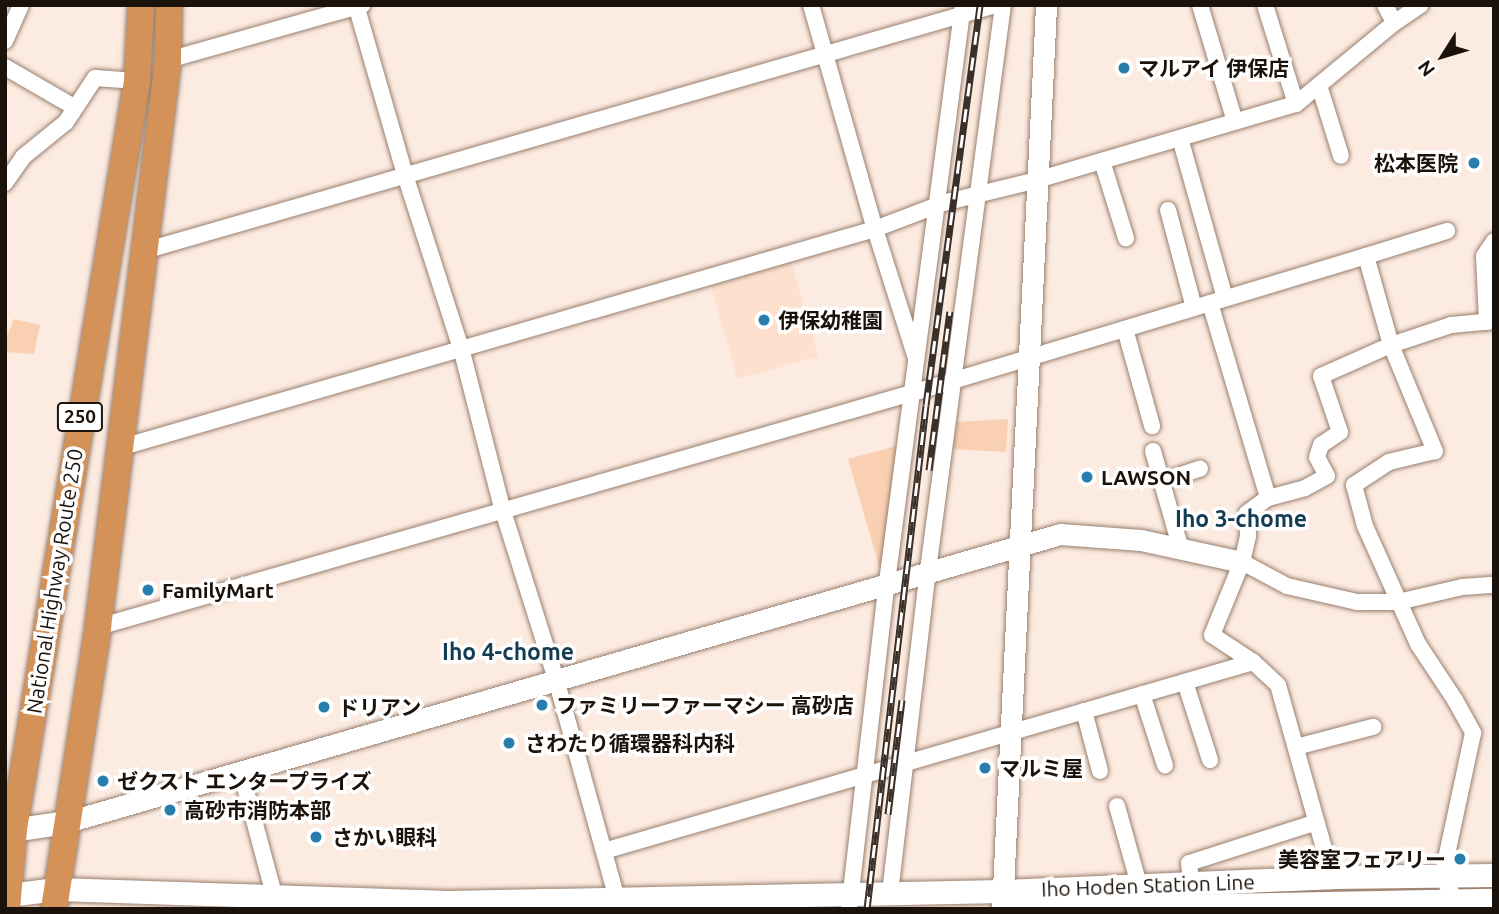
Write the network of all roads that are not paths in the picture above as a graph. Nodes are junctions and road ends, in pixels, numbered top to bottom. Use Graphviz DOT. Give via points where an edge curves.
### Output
graph roads {
  1 [pos="141,5"];
  2 [pos="169,5"];
  3 [pos="811,5"];
  4 [pos="996,5"];
  5 [pos="1003,5"];
  6 [pos="1046,5"];
  7 [pos="1200,5"];
  8 [pos="1265,5"];
  9 [pos="1385,5"];
  10 [pos="1421,5"];
  11 [pos="358,6"];
  12 [pos="18,7"];
  13 [pos="962,11"];
  14 [pos="1394,23"];
  15 [pos="5,41"];
  16 [pos="826,55"];
  17 [pos="168,60"];
  18 [pos="5,67"];
  19 [pos="137,82"];
  20 [pos="1319,85"];
  21 [pos="1296,104"];
  22 [pos="74,107"];
  23 [pos="1235,122"];
  24 [pos="1180,138"];
  25 [pos="1341,156"];
  26 [pos="1102,161"];
  27 [pos="406,178"];
  28 [pos="1037,180"];
  29 [pos="5,183"];
  30 [pos="978,195"];
  31 [pos="937,206"];
  32 [pos="1168,210"];
  33 [pos="875,229"];
  34 [pos="1447,231"];
  35 [pos="1126,237"];
  36 [pos="1494,241"];
  37 [pos="144,251"];
  38 [pos="1366,256"];
  39 [pos="1210,303"];
  40 [pos="1492,322"];
  41 [pos="1125,329"];
  42 [pos="1391,345"];
  43 [pos="461,348"];
  44 [pos="1029,357"];
  45 [pos="918,363"];
  46 [pos="953,380"];
  47 [pos="914,392"];
  48 [pos="1152,426"];
  49 [pos="119,449"];
  50 [pos="1153,451"];
  51 [pos="1199,469"];
  52 [pos="1161,481"];
  53 [pos="1268,498"];
  54 [pos="503,510"];
  55 [pos="1020,543"];
  56 [pos="1181,549"];
  57 [pos="1242,562"];
  58 [pos="928,569"];
  59 [pos="887,582"];
  60 [pos="1494,586"];
  61 [pos="1398,602"];
  62 [pos="98,627"];
  63 [pos="1252,662"];
  64 [pos="556,679"];
  65 [pos="1185,682"];
  66 [pos="1142,694"];
  67 [pos="1084,711"];
  68 [pos="1373,727"];
  69 [pos="1013,732"];
  70 [pos="1296,747"];
  71 [pos="1202,754"];
  72 [pos="905,763"];
  73 [pos="1166,765"];
  74 [pos="1100,771"];
  75 [pos="241,772"];
  76 [pos="865,775"];
  77 [pos="1117,806"];
  78 [pos="67,822"];
  79 [pos="1317,822"];
  80 [pos="10,830"];
  81 [pos="604,851"];
  82 [pos="1494,857"];
  83 [pos="1485,876"];
  84 [pos="1332,877"];
  85 [pos="1442,877"];
  86 [pos="1191,884"];
  87 [pos="1139,885"];
  88 [pos="890,893"];
  89 [pos="1494,900"];
  90 [pos="850,901"];
  91 [pos="8,902"];
  92 [pos="54,902"];
  93 [pos="276,903"];
  94 [pos="619,903"];
  95 [pos="1007,903"];
  96 [pos="1455,905"];
  1 -- 19 [label="highway, National Highway Route 250 / 250"];
  2 -- 17 [label="highway, National Highway Route 250 / 250"];
  3 -- 16 [label="street"];
  4 -- 13 [label="street"];
  5 -- 30 [label="street"];
  6 -- 28 [label="street"];
  7 -- 23 [label="street"];
  8 -- 21 [label="street"];
  9 -- 14 [label="street"];
  10 -- 14 [label="street"];
  11 -- 17 [label="street"];
  11 -- 27 [label="street"];
  12 -- 15 [label="street"];
  13 -- 16 [label="street"];
  13 -- 31 [label="street"];
  14 -- 20 [label="street"];
  16 -- 27 [label="street"];
  16 -- 33 [label="street"];
  17 -- 37 [label="highway, National Highway Route 250 / 250"];
  18 -- 22 [label="street"];
  19 -- 22 [label="street" via="95,78"];
  19 -- 80 [label="highway, National Highway Route 250 / 250"];
  20 -- 21 [label="street"];
  20 -- 25 [label="street"];
  21 -- 23 [label="street"];
  22 -- 29 [label="street" via="66,122 23,157"];
  23 -- 24 [label="street"];
  24 -- 26 [label="street"];
  24 -- 39 [label="street"];
  26 -- 28 [label="street"];
  26 -- 35 [label="street"];
  27 -- 37 [label="street"];
  27 -- 43 [label="street"];
  28 -- 30 [label="street"];
  28 -- 44 [label="street"];
  30 -- 31 [label="street"];
  30 -- 46 [label="street"];
  31 -- 33 [label="street"];
  31 -- 45 [label="street"];
  32 -- 39 [label="street" via="1168,231"];
  33 -- 43 [label="street"];
  33 -- 45 [label="street"];
  34 -- 38 [label="street"];
  36 -- 40 [label="street" via="1484,256"];
  37 -- 49 [label="highway, National Highway Route 250 / 250"];
  38 -- 39 [label="street"];
  38 -- 42 [label="street"];
  39 -- 41 [label="street"];
  39 -- 53 [label="street"];
  40 -- 42 [label="street" via="1451,325"];
  41 -- 44 [label="street"];
  41 -- 48 [label="street"];
  42 -- 53 [label="street" via="1321,376 1340,432 1321,445 1317,457 1327,476 1305,488"];
  42 -- 61 [label="street" via="1435,451 1389,462 1354,485 1365,526"];
  43 -- 49 [label="street"];
  43 -- 54 [label="street"];
  44 -- 46 [label="street"];
  44 -- 55 [label="street"];
  45 -- 47 [label="street"];
  46 -- 47 [label="street"];
  46 -- 58 [label="street"];
  47 -- 54 [label="street"];
  47 -- 59 [label="street"];
  49 -- 62 [label="highway, National Highway Route 250 / 250"];
  50 -- 52 [label="street"];
  51 -- 52 [label="street"];
  52 -- 56 [label="street"];
  53 -- 57 [label="street" via="1247,513"];
  54 -- 62 [label="street"];
  54 -- 64 [label="street"];
  55 -- 56 [label="street" via="1082,534"];
  55 -- 58 [label="street"];
  55 -- 69 [label="street"];
  56 -- 57 [label="street"];
  57 -- 61 [label="street" via="1287,586 1357,602"];
  57 -- 63 [label="street" via="1212,635"];
  58 -- 59 [label="street"];
  58 -- 72 [label="street"];
  59 -- 64 [label="street"];
  59 -- 76 [label="street"];
  60 -- 61 [label="street" via="1429,593"];
  61 -- 85 [label="street" via="1418,644 1473,733"];
  62 -- 78 [label="highway, National Highway Route 250 / 250"];
  63 -- 65 [label="street"];
  63 -- 70 [label="street" via="1278,685"];
  64 -- 75 [label="street"];
  64 -- 81 [label="street"];
  65 -- 66 [label="street"];
  65 -- 71 [label="street"];
  66 -- 67 [label="street"];
  66 -- 73 [label="street"];
  67 -- 69 [label="street"];
  67 -- 74 [label="street"];
  68 -- 70 [label="street"];
  69 -- 72 [label="street"];
  69 -- 95 [label="street"];
  70 -- 79 [label="street"];
  72 -- 76 [label="street"];
  72 -- 88 [label="street"];
  75 -- 78 [label="street"];
  75 -- 93 [label="street"];
  76 -- 81 [label="street"];
  76 -- 90 [label="street"];
  77 -- 87 [label="street"];
  78 -- 80 [label="main road"];
  78 -- 92 [label="highway, National Highway Route 250 / 250"];
  79 -- 84 [label="street"];
  79 -- 86 [label="street" via="1189,863"];
  80 -- 91 [label="highway, National Highway Route 250 / 250"];
  81 -- 94 [label="street"];
  82 -- 83 [label="main road"];
  83 -- 85 [label="main road, Iho Hoden Station Line"];
  83 -- 96 [label="main road"];
  84 -- 85 [label="main road, Iho Hoden Station Line"];
  84 -- 86 [label="main road, Iho Hoden Station Line"];
  85 -- 96 [label="street"];
  86 -- 87 [label="main road, Iho Hoden Station Line"];
  87 -- 95 [label="main road, Iho Hoden Station Line"];
  88 -- 90 [label="main road, Iho Hoden Station Line"];
  88 -- 95 [label="main road, Iho Hoden Station Line"];
  89 -- 96 [label="main road, Iho Hoden Station Line"];
  90 -- 94 [label="main road, Iho Hoden Station Line"];
  91 -- 92 [label="main road, Iho Hoden Station Line"];
  92 -- 93 [label="main road, Iho Hoden Station Line"];
  93 -- 94 [label="main road, Iho Hoden Station Line"];
  95 -- 96 [label="main road, Iho Hoden Station Line"];
}
